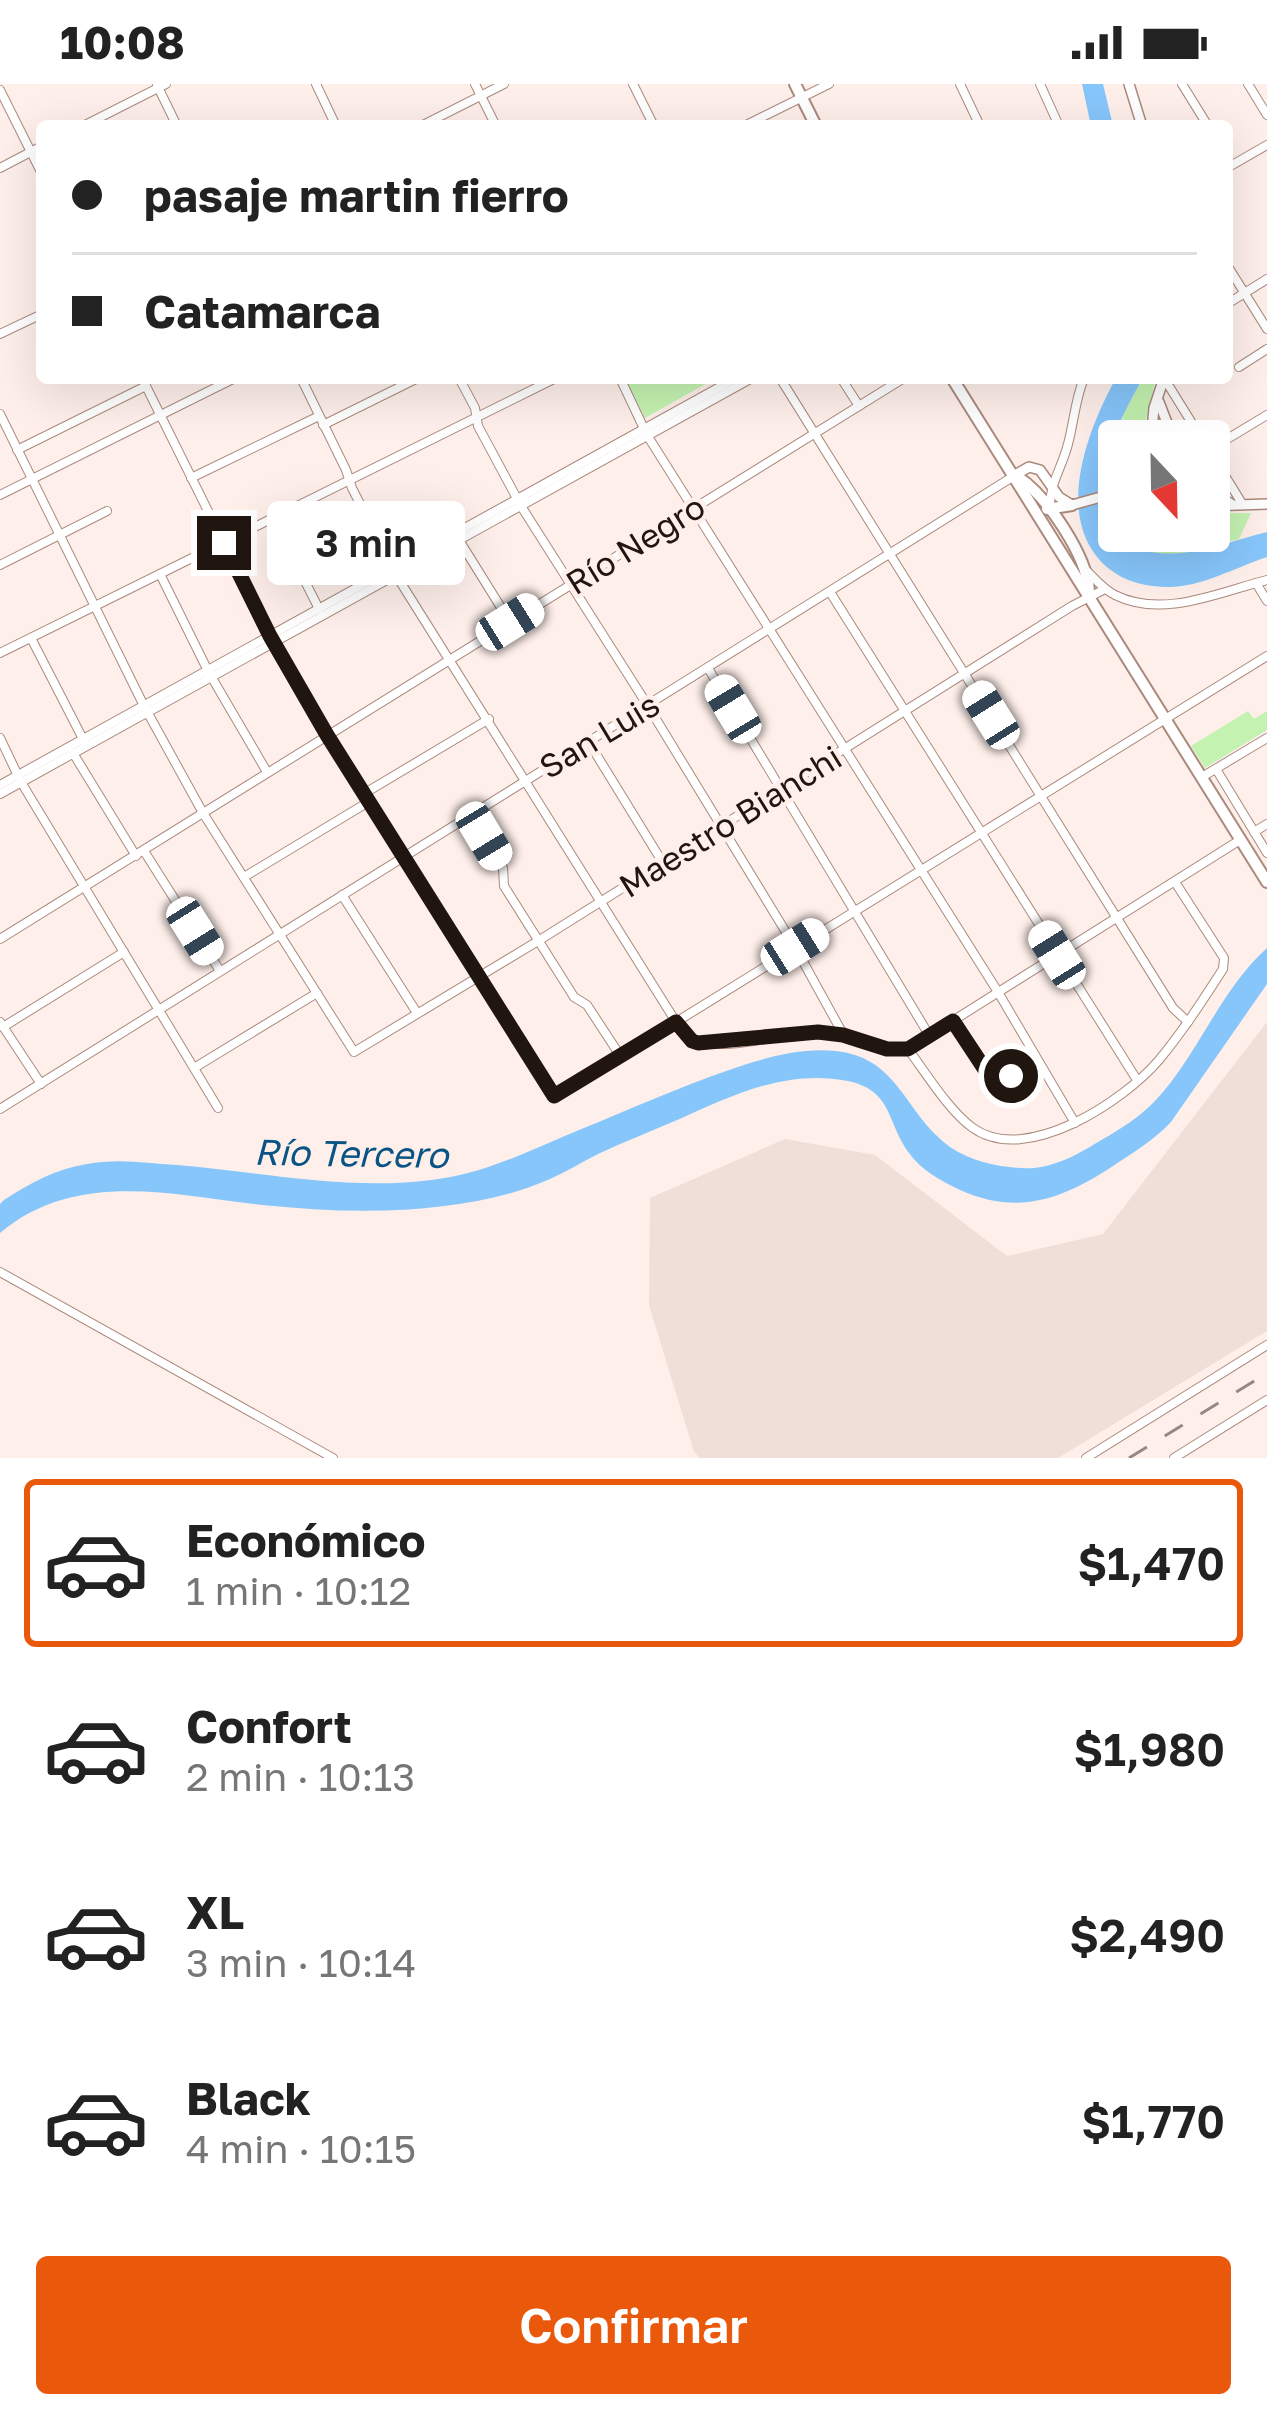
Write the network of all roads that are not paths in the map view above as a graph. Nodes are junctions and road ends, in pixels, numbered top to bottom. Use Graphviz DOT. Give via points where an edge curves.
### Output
graph roads {
  1 [pos="316,84"];
  2 [pos="475,84"];
  3 [pos="504,84"];
  4 [pos="633,84"];
  5 [pos="795,84"];
  6 [pos="829,84"];
  7 [pos="960,84"];
  8 [pos="1040,84"];
  9 [pos="1182,84"];
  10 [pos="1248,84"];
  11 [pos="160,85"];
  12 [pos="1134,86"];
  13 [pos="481,95"];
  14 [pos="1,96"];
  15 [pos="802,98"];
  16 [pos="1267,115"];
  17 [pos="94,120"];
  18 [pos="175,120"];
  19 [pos="333,120"];
  20 [pos="433,120"];
  21 [pos="493,120"];
  22 [pos="651,120"];
  23 [pos="756,120"];
  24 [pos="813,120"];
  25 [pos="977,120"];
  26 [pos="1057,120"];
  27 [pos="1141,120"];
  28 [pos="1204,120"];
  29 [pos="1267,145"];
  30 [pos="36,149"];
  31 [pos="31,152"];
  32 [pos="1233,161"];
  33 [pos="36,162"];
  34 [pos="0,168"];
  35 [pos="1233,275"];
  36 [pos="1267,279"];
  37 [pos="1244,292"];
  38 [pos="1233,300"];
  39 [pos="36,317"];
  40 [pos="1267,329"];
  41 [pos="0,334"];
  42 [pos="1267,349"];
  43 [pos="1239,367"];
  44 [pos="140,384"];
  45 [pos="145,384"];
  46 [pos="223,384"];
  47 [pos="304,384"];
  48 [pos="404,384"];
  49 [pos="463,384"];
  50 [pos="544,384"];
  51 [pos="623,384"];
  52 [pos="726,384"];
  53 [pos="740,384"];
  54 [pos="784,384"];
  55 [pos="845,384"];
  56 [pos="894,384"];
  57 [pos="956,384"];
  58 [pos="1082,384"];
  59 [pos="1162,384"];
  60 [pos="1168,384"];
  61 [pos="1158,397"];
  62 [pos="859,406"];
  63 [pos="0,414"];
  64 [pos="160,415"];
  65 [pos="1267,415"];
  66 [pos="476,418"];
  67 [pos="321,420"];
  68 [pos="1152,420"];
  69 [pos="1164,420"];
  70 [pos="1190,420"];
  71 [pos="646,432"];
  72 [pos="814,435"];
  73 [pos="1230,437"];
  74 [pos="17,450"];
  75 [pos="1015,476"];
  76 [pos="191,478"];
  77 [pos="32,480"];
  78 [pos="349,481"];
  79 [pos="1051,484"];
  80 [pos="1230,488"];
  81 [pos="1022,490"];
  82 [pos="0,495"];
  83 [pos="1098,498"];
  84 [pos="1230,501"];
  85 [pos="519,503"];
  86 [pos="1267,504"];
  87 [pos="1230,505"];
  88 [pos="1239,505"];
  89 [pos="1072,506"];
  90 [pos="692,508"];
  91 [pos="1050,509"];
  92 [pos="107,511"];
  93 [pos="273,518"];
  94 [pos="59,536"];
  95 [pos="459,540"];
  96 [pos="1071,541"];
  97 [pos="224,543"];
  98 [pos="890,554"];
  99 [pos="0,565"];
  100 [pos="1085,570"];
  101 [pos="394,572"];
  102 [pos="160,574"];
  103 [pos="1267,580"];
  104 [pos="1256,583"];
  105 [pos="571,584"];
  106 [pos="1105,589"];
  107 [pos="830,592"];
  108 [pos="1090,596"];
  109 [pos="1267,601"];
  110 [pos="94,606"];
  111 [pos="319,609"];
  112 [pos="510,622"];
  113 [pos="768,631"];
  114 [pos="31,638"];
  115 [pos="272,639"];
  116 [pos="0,653"];
  117 [pos="1267,656"];
  118 [pos="450,659"];
  119 [pos="708,668"];
  120 [pos="209,674"];
  121 [pos="966,675"];
  122 [pos="649,706"];
  123 [pos="145,709"];
  124 [pos="905,712"];
  125 [pos="1165,718"];
  126 [pos="489,719"];
  127 [pos="327,735"];
  128 [pos="0,738"];
  129 [pos="1267,738"];
  130 [pos="588,742"];
  131 [pos="84,743"];
  132 [pos="845,750"];
  133 [pos="73,753"];
  134 [pos="1216,769"];
  135 [pos="267,772"];
  136 [pos="1202,777"];
  137 [pos="20,779"];
  138 [pos="526,780"];
  139 [pos="0,789"];
  140 [pos="782,789"];
  141 [pos="1042,795"];
  142 [pos="367,797"];
  143 [pos="203,813"];
  144 [pos="472,814"];
  145 [pos="1267,824"];
  146 [pos="722,827"];
  147 [pos="1254,832"];
  148 [pos="981,833"];
  149 [pos="1240,840"];
  150 [pos="140,853"];
  151 [pos="1267,853"];
  152 [pos="405,856"];
  153 [pos="663,863"];
  154 [pos="921,870"];
  155 [pos="244,878"];
  156 [pos="1174,882"];
  157 [pos="1267,882"];
  158 [pos="84,887"];
  159 [pos="343,895"];
  160 [pos="601,901"];
  161 [pos="855,910"];
  162 [pos="1118,917"];
  163 [pos="280,934"];
  164 [pos="0,939"];
  165 [pos="538,941"];
  166 [pos="795,947"];
  167 [pos="124,952"];
  168 [pos="1057,955"];
  169 [pos="220,971"];
  170 [pos="480,975"];
  171 [pos="998,992"];
  172 [pos="317,993"];
  173 [pos="159,1010"];
  174 [pos="418,1013"];
  175 [pos="953,1021"];
  176 [pos="676,1022"];
  177 [pos="1188,1022"];
  178 [pos="3,1030"];
  179 [pos="843,1035"];
  180 [pos="929,1035"];
  181 [pos="908,1049"];
  182 [pos="621,1057"];
  183 [pos="1037,1060"];
  184 [pos="194,1068"];
  185 [pos="1137,1081"];
  186 [pos="40,1084"];
  187 [pos="218,1108"];
  188 [pos="0,1109"];
  189 [pos="1075,1123"];
  190 [pos="0,1272"];
  191 [pos="1267,1345"];
  192 [pos="1267,1400"];
  193 [pos="333,1458"];
  194 [pos="1086,1458"];
  195 [pos="1174,1458"];
  1 -- 19 [label="street"];
  2 -- 13 [label="street"];
  3 -- 13 [label="street"];
  4 -- 22 [label="street"];
  5 -- 15 [label="main road"];
  6 -- 15 [label="street"];
  7 -- 25 [label="street"];
  8 -- 26 [label="street"];
  9 -- 28 [label="street"];
  10 -- 16 [label="street"];
  11 -- 17 [label="street"];
  11 -- 18 [label="street"];
  12 -- 27 [label="street"];
  13 -- 20 [label="street"];
  13 -- 21 [label="street"];
  14 -- 31 [label="street"];
  15 -- 23 [label="street"];
  15 -- 24 [label="main road"];
  29 -- 32 [label="street"];
  30 -- 31 [label="street"];
  31 -- 33 [label="street"];
  31 -- 34 [label="street"];
  35 -- 37 [label="street"];
  36 -- 37 [label="street"];
  37 -- 38 [label="street"];
  37 -- 40 [label="street"];
  39 -- 41 [label="street"];
  42 -- 43 [label="street"];
  44 -- 74 [label="street"];
  45 -- 64 [label="street"];
  46 -- 64 [label="street"];
  47 -- 67 [label="street"];
  48 -- 67 [label="street"];
  49 -- 66 [label="street"];
  50 -- 66 [label="street"];
  51 -- 71 [label="street"];
  52 -- 71 [label="street"];
  53 -- 71 [label="street"];
  54 -- 72 [label="street"];
  55 -- 62 [label="street"];
  56 -- 62 [label="street, Río Negro"];
  57 -- 75 [label="main road"];
  58 -- 79 [label="street"];
  59 -- 61 [label="street"];
  60 -- 70 [label="street"];
  61 -- 68 [label="street"];
  61 -- 69 [label="street"];
  62 -- 72 [label="street, Río Negro"];
  63 -- 74 [label="street"];
  64 -- 76 [label="street"];
  64 -- 77 [label="street"];
  65 -- 73 [label="street"];
  66 -- 78 [label="street"];
  66 -- 85 [label="street"];
  67 -- 76 [label="street"];
  67 -- 78 [label="street"];
  71 -- 85 [label="street"];
  71 -- 90 [label="street"];
  72 -- 90 [label="street, Río Negro"];
  72 -- 98 [label="street"];
  74 -- 77 [label="street"];
  75 -- 79 [label="street" via="1035,468"];
  75 -- 81 [label="main road"];
  75 -- 91 [label="main road"];
  75 -- 98 [label="street, San Luis"];
  76 -- 97 [label="street"];
  77 -- 82 [label="street"];
  77 -- 94 [label="street"];
  78 -- 93 [label="street"];
  78 -- 101 [label="street"];
  79 -- 89 [label="street"];
  79 -- 91 [label="street"];
  80 -- 88 [label="street"];
  81 -- 91 [label="main road"];
  81 -- 108 [label="main road"];
  83 -- 89 [label="street"];
  84 -- 88 [label="street"];
  85 -- 95 [label="street"];
  85 -- 101 [label="street"];
  85 -- 105 [label="street"];
  86 -- 88 [label="street"];
  87 -- 88 [label="street"];
  89 -- 91 [label="main road"];
  89 -- 96 [label="street"];
  90 -- 105 [label="street, Río Negro"];
  90 -- 113 [label="street"];
  91 -- 96 [label="main road"];
  92 -- 94 [label="street"];
  93 -- 97 [label="street"];
  93 -- 111 [label="street"];
  94 -- 99 [label="street"];
  94 -- 110 [label="street"];
  95 -- 101 [label="street"];
  95 -- 112 [label="street"];
  96 -- 100 [label="main road"];
  97 -- 102 [label="street"];
  97 -- 115 [label="street"];
  98 -- 107 [label="street, San Luis"];
  98 -- 121 [label="street"];
  100 -- 106 [label="street"];
  100 -- 108 [label="main road"];
  101 -- 111 [label="street"];
  101 -- 115 [label="street"];
  101 -- 118 [label="street"];
  102 -- 110 [label="street"];
  102 -- 120 [label="street"];
  103 -- 104 [label="street"];
  104 -- 106 [label="street" via="1172,604 1132,602"];
  104 -- 109 [label="street"];
  105 -- 112 [label="street, Río Negro"];
  105 -- 122 [label="street"];
  106 -- 108 [label="street, Maestro Bianchi"];
  107 -- 113 [label="street, San Luis"];
  107 -- 124 [label="street"];
  108 -- 121 [label="street, Maestro Bianchi"];
  108 -- 125 [label="main road"];
  110 -- 114 [label="street"];
  110 -- 123 [label="street"];
  111 -- 115 [label="street"];
  112 -- 118 [label="street, Río Negro"];
  113 -- 119 [label="street, San Luis"];
  113 -- 132 [label="street"];
  114 -- 116 [label="street"];
  114 -- 131 [label="street"];
  115 -- 120 [label="street"];
  115 -- 127 [label="street"];
  117 -- 125 [label="street"];
  118 -- 126 [label="street"];
  118 -- 127 [label="street, Río Negro"];
  119 -- 122 [label="street, San Luis"];
  119 -- 140 [label="street"];
  120 -- 123 [label="street"];
  120 -- 135 [label="street"];
  121 -- 124 [label="street, Maestro Bianchi"];
  121 -- 141 [label="street"];
  122 -- 130 [label="street, San Luis"];
  122 -- 146 [label="street"];
  123 -- 131 [label="street"];
  123 -- 143 [label="street"];
  124 -- 132 [label="street, Maestro Bianchi"];
  124 -- 148 [label="street"];
  125 -- 136 [label="main road"];
  125 -- 141 [label="street"];
  126 -- 138 [label="street"];
  126 -- 142 [label="street"];
  127 -- 135 [label="street, Río Negro"];
  127 -- 142 [label="street"];
  128 -- 137 [label="street"];
  129 -- 134 [label="street"];
  130 -- 138 [label="street, San Luis"];
  130 -- 153 [label="street"];
  131 -- 133 [label="street"];
  131 -- 137 [label="street"];
  132 -- 140 [label="street, Maestro Bianchi"];
  132 -- 154 [label="street"];
  133 -- 137 [label="street"];
  133 -- 150 [label="street"];
  134 -- 136 [label="street"];
  134 -- 147 [label="street"];
  135 -- 143 [label="street, Río Negro"];
  136 -- 149 [label="main road"];
  137 -- 139 [label="street"];
  137 -- 158 [label="street"];
  138 -- 144 [label="street, San Luis"];
  138 -- 160 [label="street"];
  140 -- 146 [label="street, Maestro Bianchi"];
  140 -- 161 [label="street"];
  141 -- 148 [label="street"];
  141 -- 162 [label="street"];
  142 -- 152 [label="street"];
  142 -- 155 [label="street"];
  143 -- 150 [label="street, Río Negro"];
  143 -- 155 [label="street"];
  144 -- 152 [label="street, San Luis"];
  144 -- 165 [label="street"];
  145 -- 147 [label="street"];
  146 -- 153 [label="street, Maestro Bianchi"];
  146 -- 166 [label="street"];
  147 -- 151 [label="street"];
  148 -- 154 [label="street"];
  148 -- 168 [label="street"];
  149 -- 156 [label="street"];
  149 -- 157 [label="main road"];
  150 -- 158 [label="street, Río Negro"];
  150 -- 169 [label="street"];
  152 -- 159 [label="street, San Luis"];
  152 -- 170 [label="street"];
  153 -- 160 [label="street, Maestro Bianchi"];
  154 -- 161 [label="street"];
  154 -- 171 [label="street"];
  155 -- 163 [label="street"];
  156 -- 162 [label="street"];
  156 -- 177 [label="street" via="1225,964"];
  158 -- 164 [label="street, Río Negro"];
  158 -- 167 [label="street"];
  159 -- 163 [label="street, San Luis"];
  159 -- 174 [label="street"];
  160 -- 165 [label="street, Maestro Bianchi"];
  160 -- 176 [label="street"];
  161 -- 166 [label="street"];
  161 -- 180 [label="street"];
  162 -- 168 [label="street"];
  162 -- 177 [label="street"];
  163 -- 169 [label="street, San Luis"];
  163 -- 172 [label="street"];
  165 -- 170 [label="street, Maestro Bianchi"];
  165 -- 182 [label="street"];
  166 -- 176 [label="street"];
  166 -- 179 [label="street"];
  167 -- 173 [label="street"];
  167 -- 178 [label="street"];
  168 -- 171 [label="street"];
  168 -- 185 [label="street"];
  169 -- 173 [label="street, San Luis"];
  170 -- 174 [label="street, Maestro Bianchi"];
  170 -- 182 [label="street" via="554,1096"];
  171 -- 175 [label="street"];
  171 -- 183 [label="street"];
  172 -- 174 [label="street, Maestro Bianchi" via="354,1052"];
  172 -- 184 [label="street"];
  173 -- 184 [label="street"];
  173 -- 186 [label="street, San Luis"];
  175 -- 180 [label="street"];
  175 -- 183 [label="street" via="986,1071 1011,1076"];
  176 -- 179 [label="street" via="698,1043"];
  176 -- 182 [label="street"];
  177 -- 185 [label="street"];
  178 -- 186 [label="street"];
  179 -- 181 [label="street"];
  180 -- 181 [label="street"];
  181 -- 189 [label="street" via="985,1134 1031,1138"];
  183 -- 189 [label="street"];
  184 -- 187 [label="street"];
  185 -- 189 [label="street"];
  186 -- 188 [label="street, San Luis"];
  190 -- 193 [label="street"];
  191 -- 194 [label="street"];
  192 -- 195 [label="street"];
}
